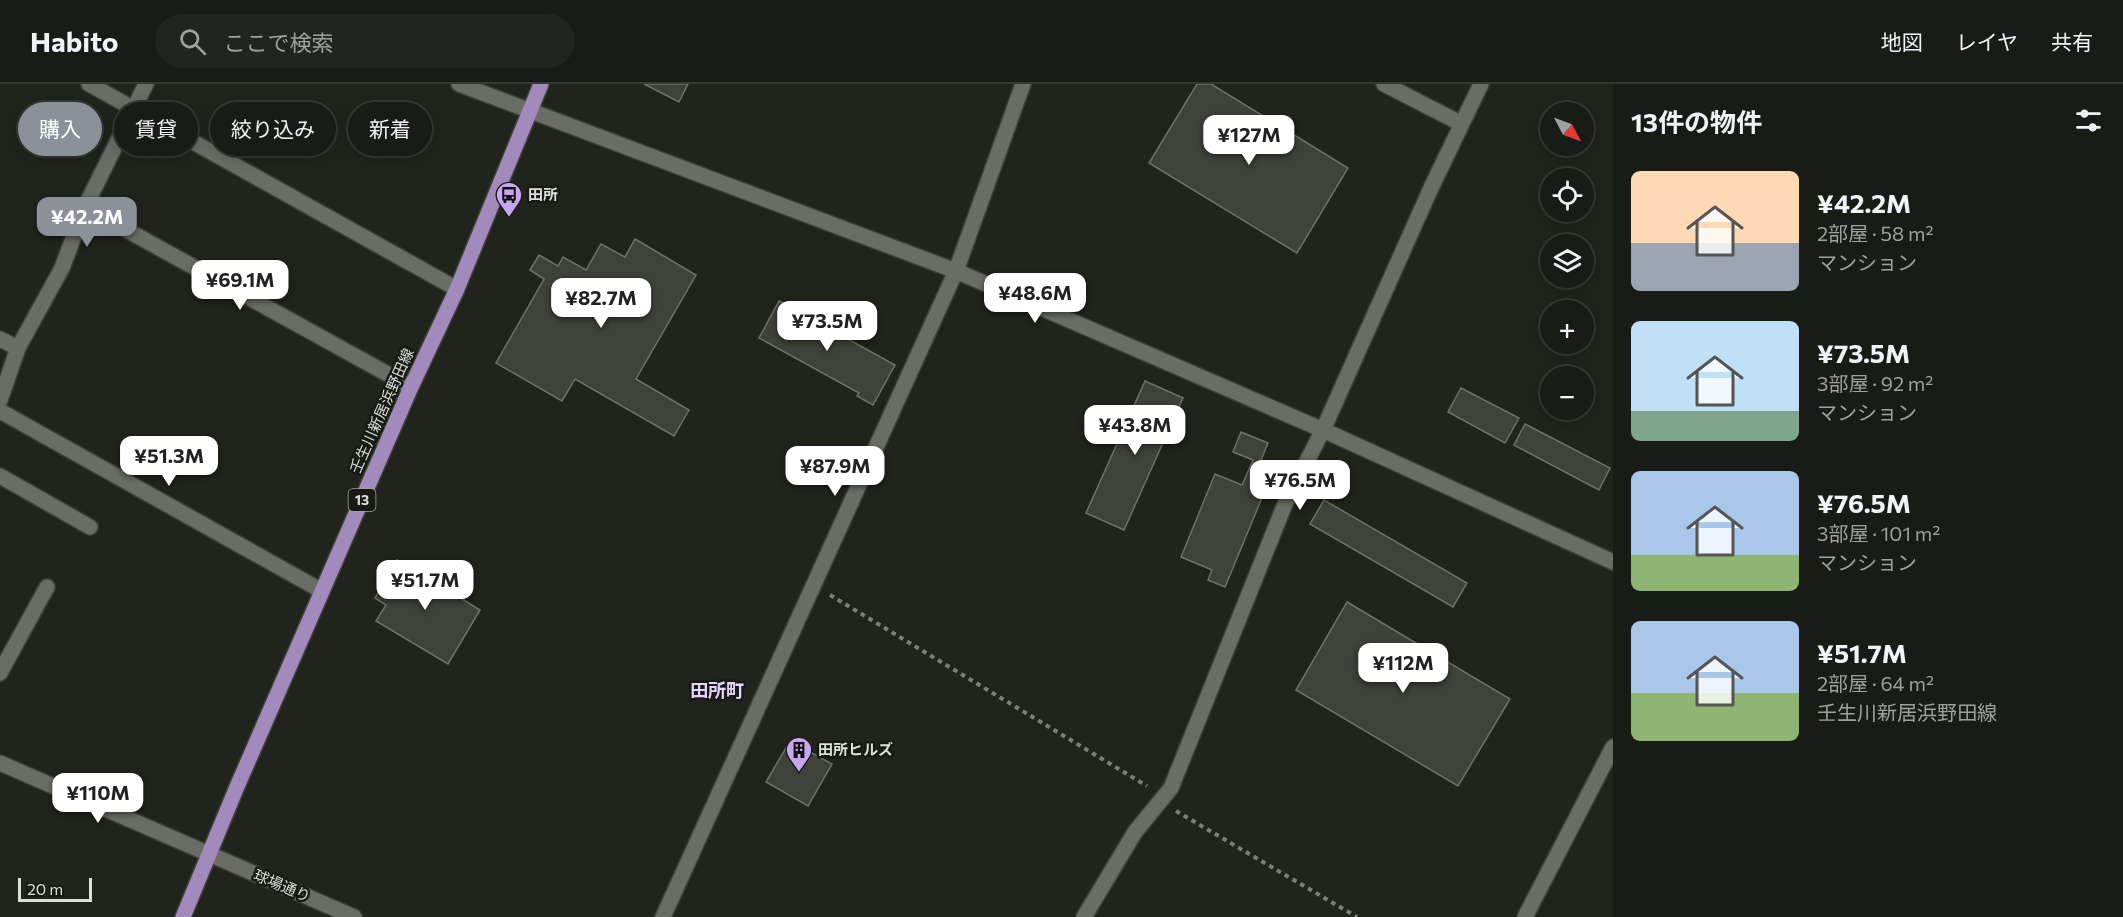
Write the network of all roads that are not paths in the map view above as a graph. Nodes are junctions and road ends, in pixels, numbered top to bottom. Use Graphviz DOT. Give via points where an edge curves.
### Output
graph roads {
  1 [pos="89,84"];
  2 [pos="146,84"];
  3 [pos="459,84"];
  4 [pos="541,84"];
  5 [pos="1023,84"];
  6 [pos="1384,84"];
  7 [pos="1482,84"];
  8 [pos="119,102"];
  9 [pos="137,102"];
  10 [pos="529,111"];
  11 [pos="1462,124"];
  12 [pos="198,146"];
  13 [pos="114,148"];
  14 [pos="85,207"];
  15 [pos="956,271"];
  16 [pos="457,289"];
  17 [pos="0,339"];
  18 [pos="18,348"];
  19 [pos="411,387"];
  20 [pos="0,400"];
  21 [pos="0,411"];
  22 [pos="1323,430"];
  23 [pos="0,476"];
  24 [pos="90,527"];
  25 [pos="1613,562"];
  26 [pos="47,587"];
  27 [pos="322,591"];
  28 [pos="0,674"];
  29 [pos="1613,747"];
  30 [pos="0,763"];
  31 [pos="209,855"];
  32 [pos="183,917"];
  33 [pos="354,917"];
  34 [pos="663,917"];
  35 [pos="1084,917"];
  36 [pos="1525,917"];
  1 -- 8 [label="street"];
  2 -- 9 [label="street"];
  3 -- 10 [label="street"];
  4 -- 10 [label="main road, 壬生川新居浜野田線 / 13"];
  5 -- 15 [label="street"];
  6 -- 11 [label="street"];
  7 -- 11 [label="street"];
  10 -- 15 [label="street"];
  10 -- 16 [label="main road, 壬生川新居浜野田線 / 13"];
  11 -- 22 [label="street"];
  12 -- 16 [label="street"];
  13 -- 14 [label="street"];
  14 -- 18 [label="street" via="62,268"];
  14 -- 19 [label="street"];
  15 -- 22 [label="street"];
  15 -- 34 [label="street"];
  16 -- 19 [label="main road, 壬生川新居浜野田線 / 13"];
  17 -- 18 [label="street"];
  18 -- 20 [label="street"];
  19 -- 27 [label="main road, 壬生川新居浜野田線 / 13"];
  21 -- 27 [label="street"];
  22 -- 25 [label="street"];
  22 -- 35 [label="street" via="1285,504 1171,788 1135,832"];
  23 -- 24 [label="street"];
  26 -- 28 [label="street"];
  27 -- 31 [label="main road, 壬生川新居浜野田線 / 13"];
  29 -- 36 [label="street"];
  30 -- 31 [label="street, 球場通り"];
  31 -- 32 [label="main road, 壬生川新居浜野田線 / 13"];
  31 -- 33 [label="street, 球場通り"];
}
